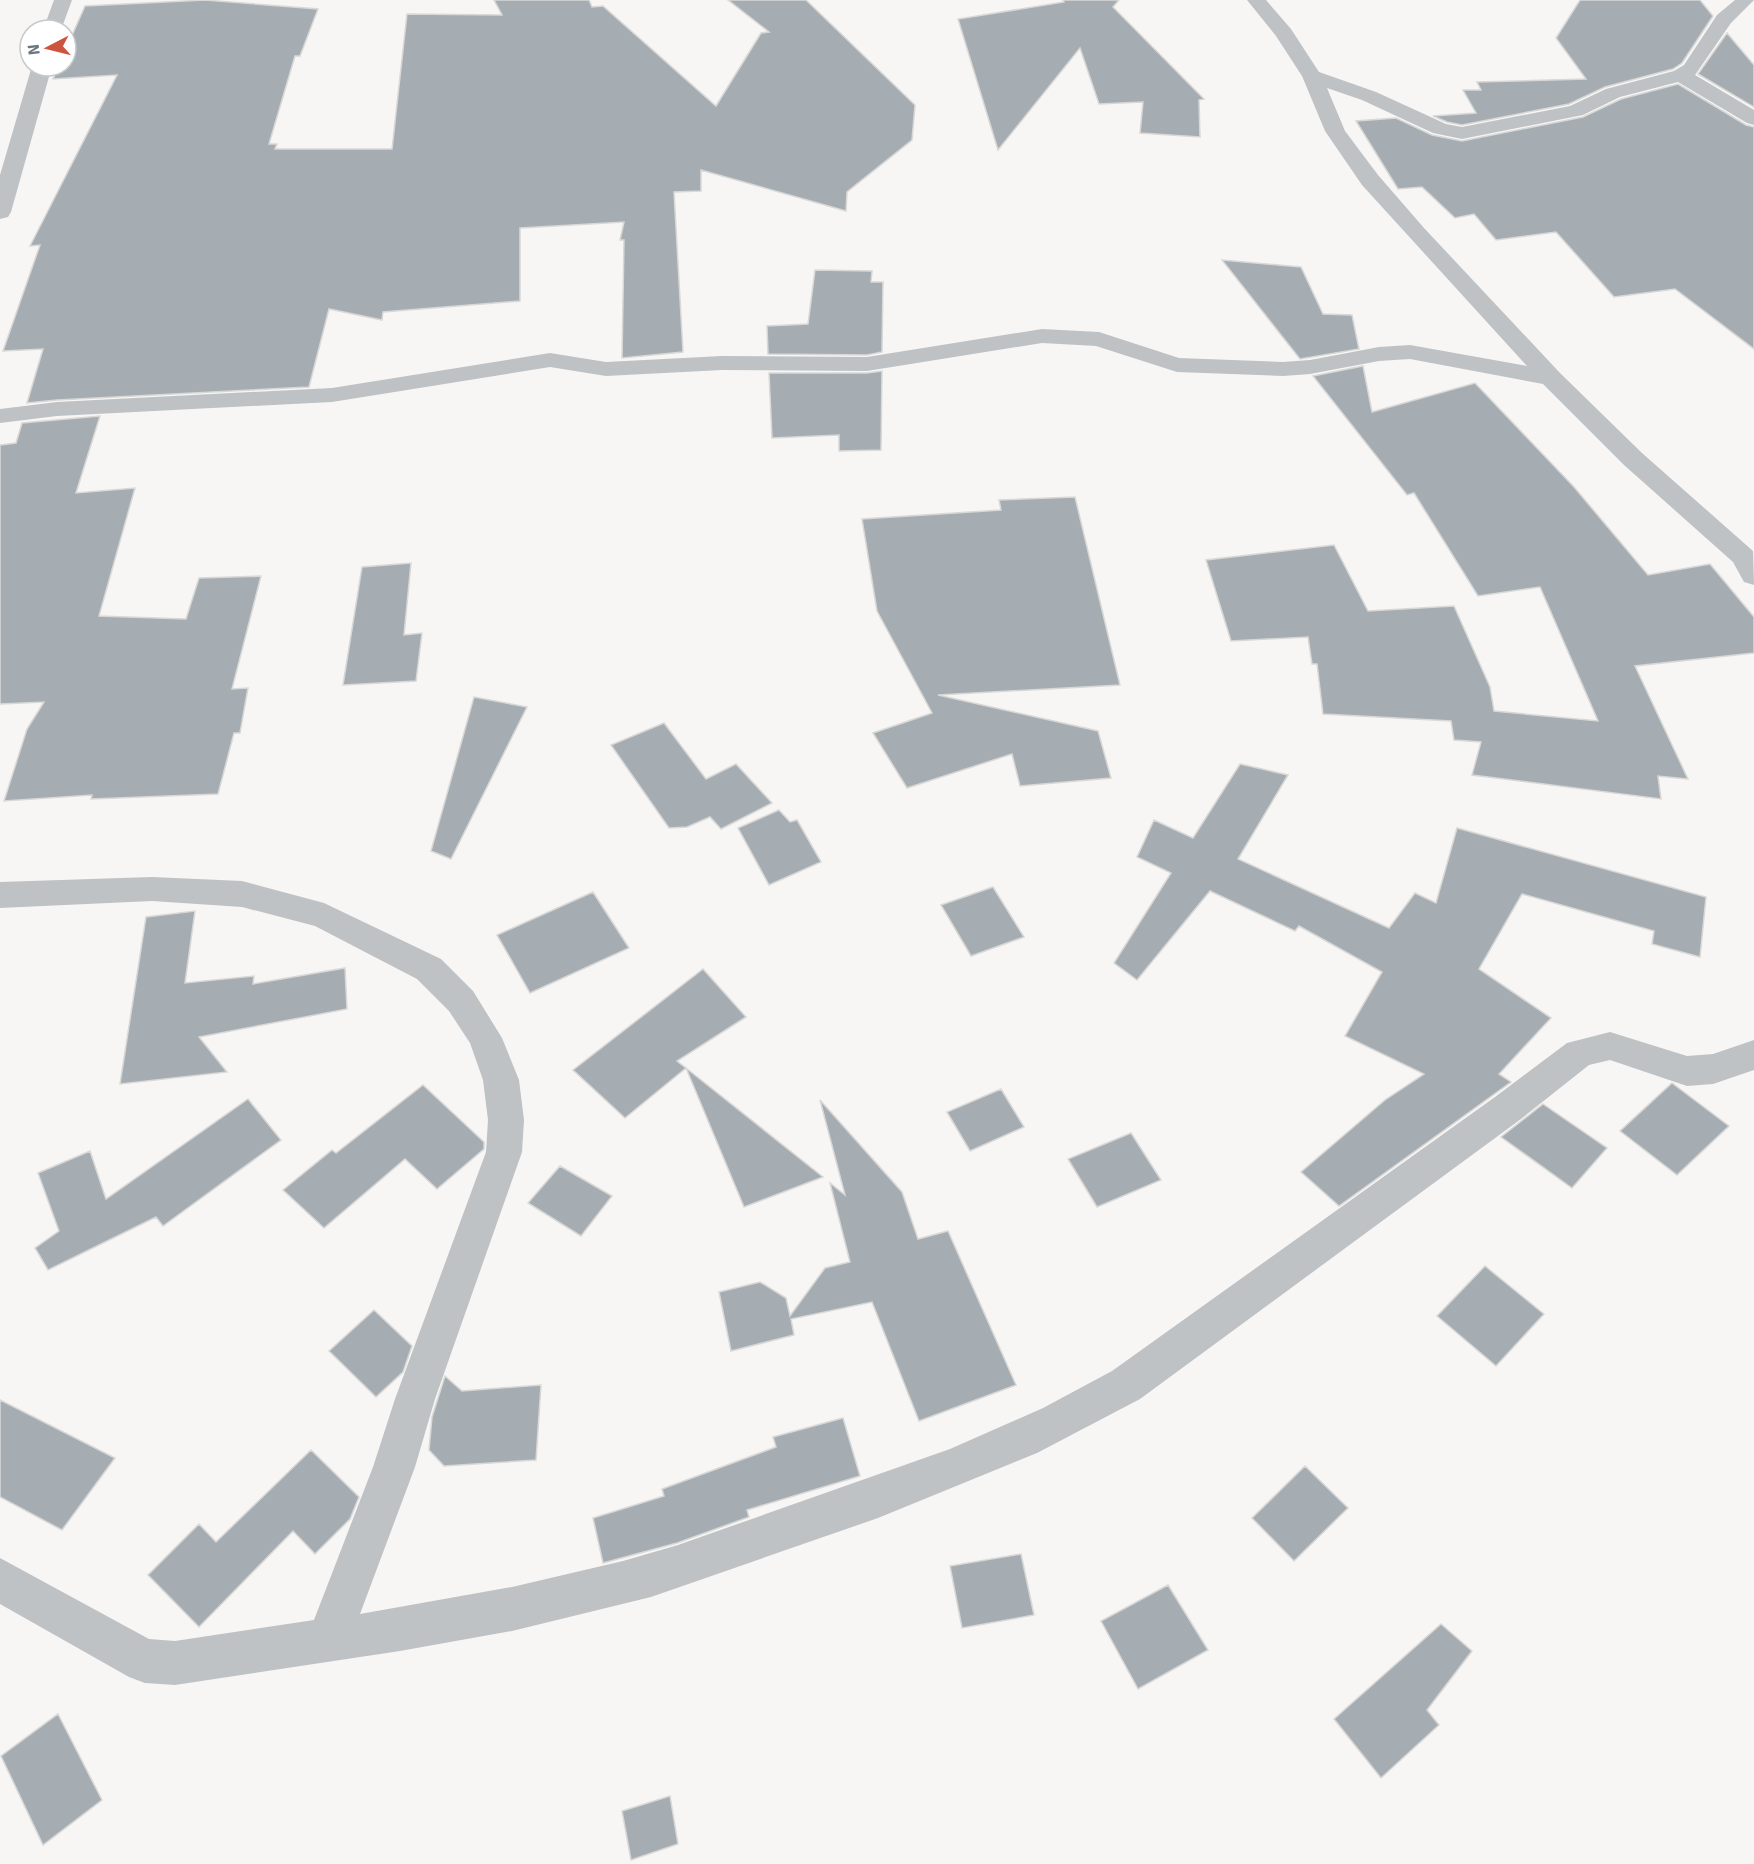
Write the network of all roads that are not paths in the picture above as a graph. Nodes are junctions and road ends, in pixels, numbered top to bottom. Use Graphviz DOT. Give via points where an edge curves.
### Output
graph roads {
  1 [pos="63,0"];
  2 [pos="1256,0"];
  3 [pos="1746,0"];
  4 [pos="56,18"];
  5 [pos="1681,75"];
  6 [pos="1312,76"];
  7 [pos="39,78"];
  8 [pos="1754,119"];
  9 [pos="0,212"];
  10 [pos="1551,378"];
  11 [pos="0,416"];
  12 [pos="1750,563"];
  13 [pos="0,895"];
  14 [pos="1754,1055"];
  15 [pos="0,1580"];
  16 [pos="329,1640"];
  1 -- 4 [label="street"];
  2 -- 6 [label="street"];
  3 -- 5 [label="street" via="1724,19 1691,69"];
  5 -- 6 [label="street" via="1613,93 1576,111 1462,133 1440,129 1369,96"];
  5 -- 8 [label="street"];
  6 -- 10 [label="street" via="1335,131 1370,180"];
  7 -- 9 [label="street"];
  10 -- 11 [label="street" via="1410,352 1283,369 1177,365 1099,339 1042,336 867,364 701,364 606,369 550,360 332,395 57,409"];
  10 -- 12 [label="street" via="1633,459"];
  13 -- 16 [label="street" via="152,889 242,894 324,916 429,969 461,1000 485,1038 501,1080 506,1120 504,1152"];
  14 -- 16 [label="street" via="1713,1069 1687,1071 1610,1046 1579,1053 1126,1385 1077,1414 902,1488 621,1584 482,1615"];
  15 -- 16 [label="street" via="145,1661 175,1663"];
}
